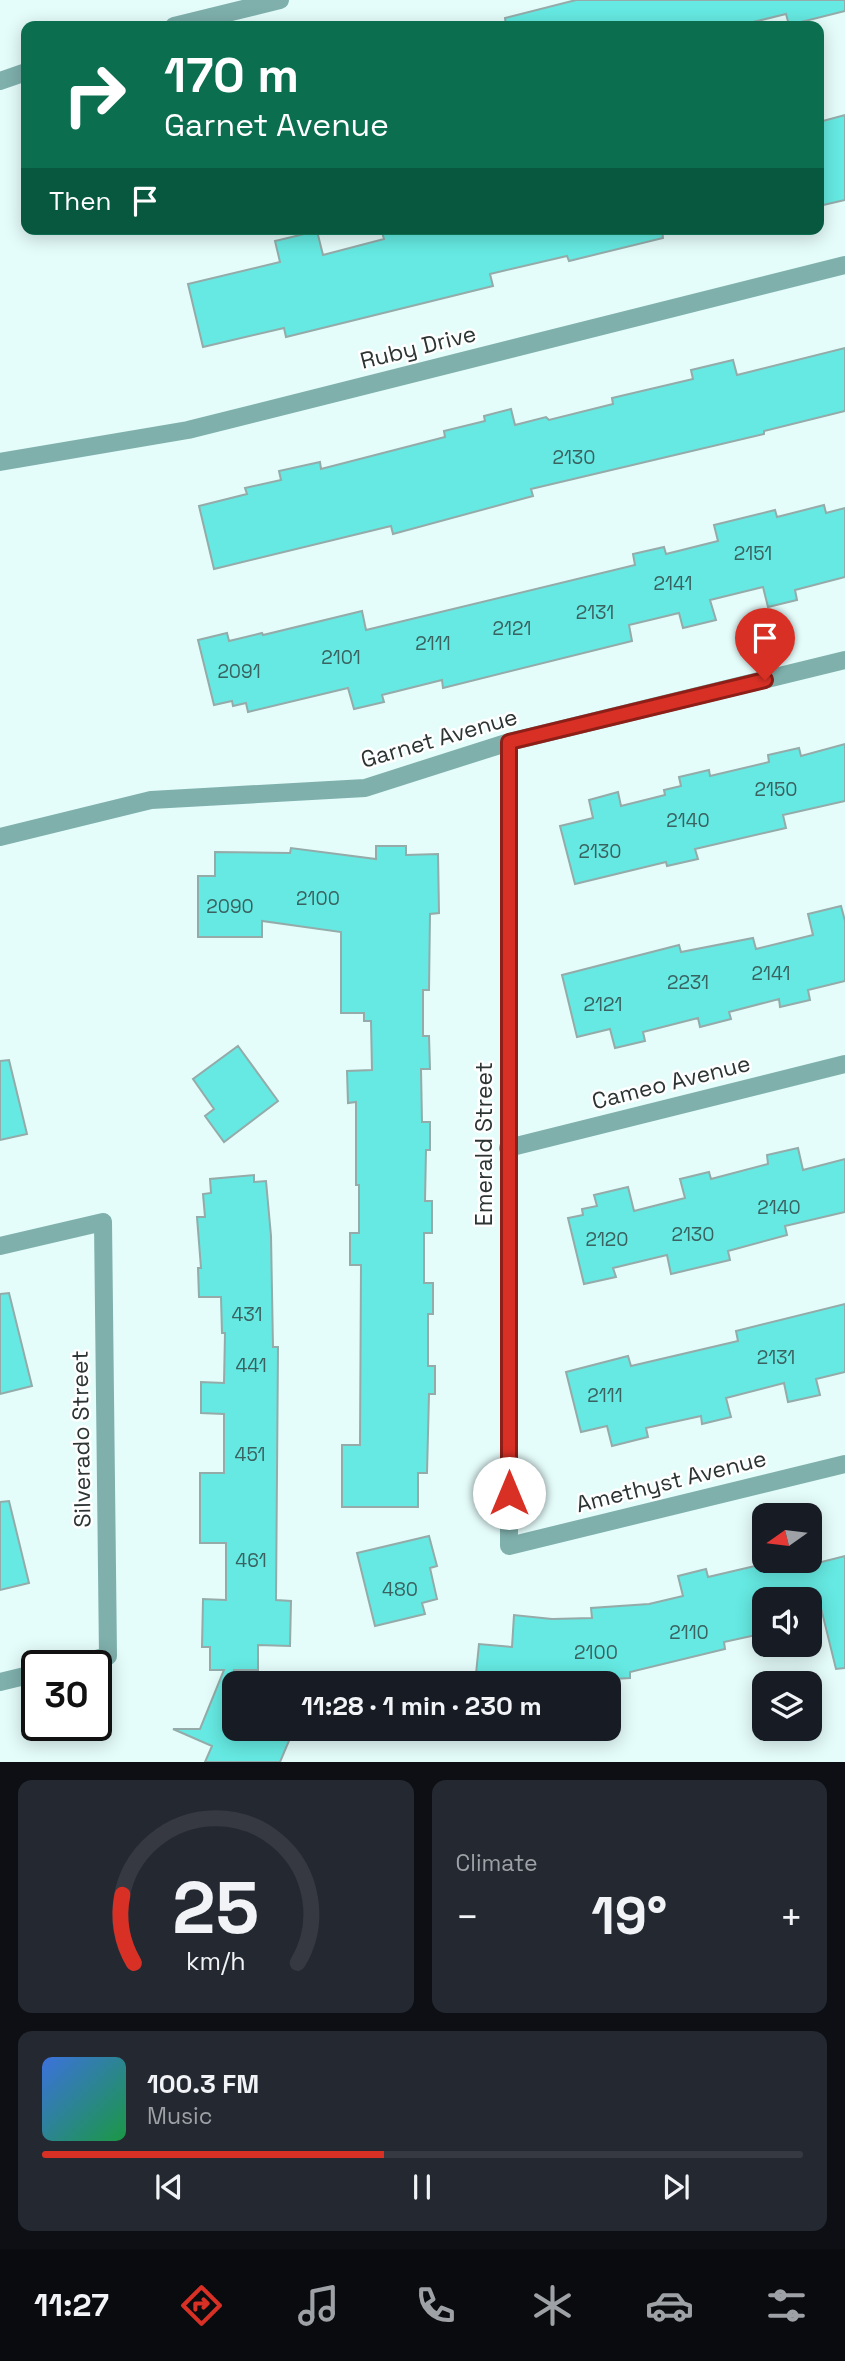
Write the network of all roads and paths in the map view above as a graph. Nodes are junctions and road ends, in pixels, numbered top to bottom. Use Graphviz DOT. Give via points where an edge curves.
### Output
graph roads {
  1 [pos="280,0"];
  2 [pos="194,21"];
  3 [pos="21,74"];
  4 [pos="0,81"];
  5 [pos="845,265"];
  6 [pos="0,462"];
  7 [pos="845,660"];
  8 [pos="509,742"];
  9 [pos="0,837"];
  10 [pos="845,1064"];
  11 [pos="508,1148"];
  12 [pos="0,1246"];
  13 [pos="845,1464"];
  14 [pos="509,1546"];
  15 [pos="108,1650"];
  16 [pos="21,1677"];
  17 [pos="0,1682"];
  1 -- 2 [label="street"];
  3 -- 4 [label="street"];
  5 -- 6 [label="street, Ruby Drive" via="188,430"];
  7 -- 8 [label="street, Garnet Avenue"];
  8 -- 9 [label="street, Garnet Avenue" via="365,788 151,800"];
  8 -- 11 [label="street, Emerald Street"];
  10 -- 11 [label="street, Cameo Avenue"];
  11 -- 14 [label="street, Emerald Street"];
  12 -- 15 [label="street, Silverado Street" via="103,1222"];
  13 -- 14 [label="street, Amethyst Avenue"];
  16 -- 17 [label="street"];
}
